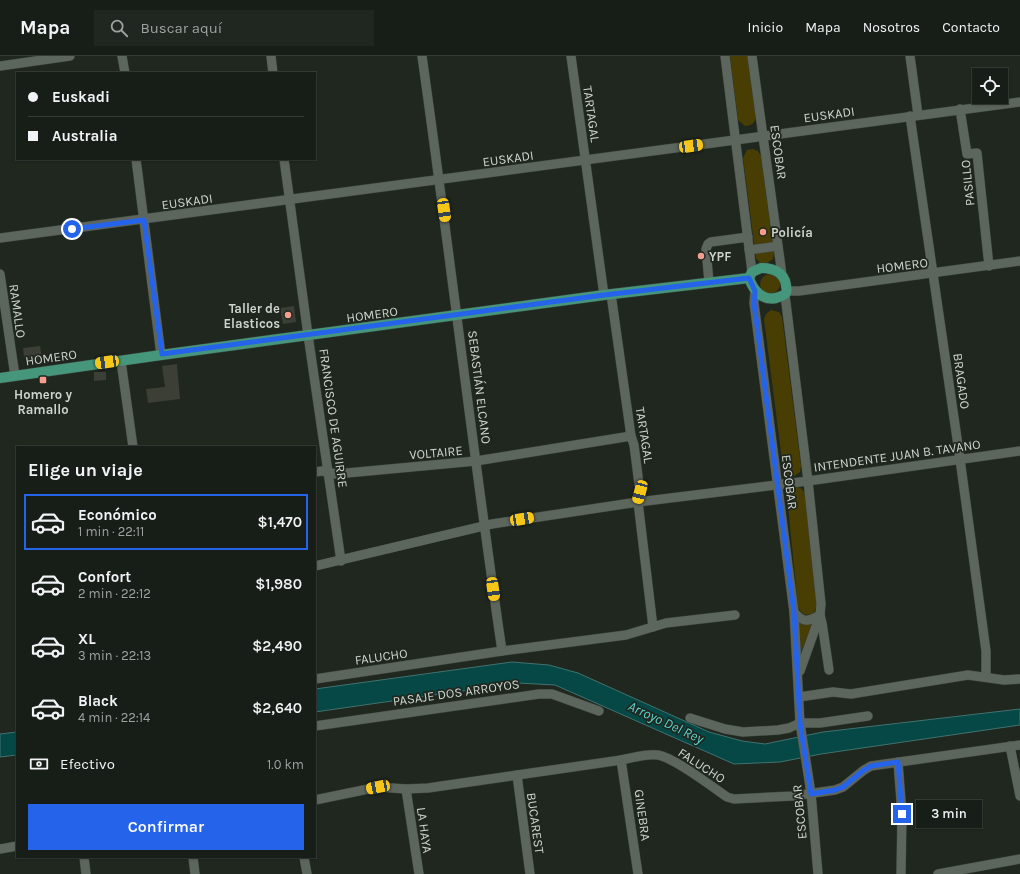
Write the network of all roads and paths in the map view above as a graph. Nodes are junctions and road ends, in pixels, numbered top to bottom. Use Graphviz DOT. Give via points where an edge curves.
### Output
graph roads {
  1 [pos="70,56"];
  2 [pos="122,56"];
  3 [pos="271,56"];
  4 [pos="422,56"];
  5 [pos="571,56"];
  6 [pos="725,56"];
  7 [pos="752,56"];
  8 [pos="910,56"];
  9 [pos="0,66"];
  10 [pos="125,72"];
  11 [pos="273,72"];
  12 [pos="1020,102"];
  13 [pos="960,109"];
  14 [pos="914,115"];
  15 [pos="764,136"];
  16 [pos="736,139"];
  17 [pos="136,160"];
  18 [pos="284,160"];
  19 [pos="586,161"];
  20 [pos="440,180"];
  21 [pos="290,200"];
  22 [pos="144,220"];
  23 [pos="748,237"];
  24 [pos="0,238"];
  25 [pos="778,246"];
  26 [pos="750,250"];
  27 [pos="1020,261"];
  28 [pos="989,266"];
  29 [pos="0,274"];
  30 [pos="933,274"];
  31 [pos="750,275"];
  32 [pos="782,275"];
  33 [pos="710,282"];
  34 [pos="755,291"];
  35 [pos="786,293"];
  36 [pos="608,295"];
  37 [pos="457,315"];
  38 [pos="308,335"];
  39 [pos="162,354"];
  40 [pos="121,361"];
  41 [pos="14,376"];
  42 [pos="0,378"];
  43 [pos="631,436"];
  44 [pos="133,446"];
  45 [pos="1020,451"];
  46 [pos="960,459"];
  47 [pos="476,461"];
  48 [pos="316,472"];
  49 [pos="329,473"];
  50 [pos="808,481"];
  51 [pos="777,484"];
  52 [pos="638,502"];
  53 [pos="484,526"];
  54 [pos="341,561"];
  55 [pos="316,566"];
  56 [pos="794,612"];
  57 [pos="820,614"];
  58 [pos="735,615"];
  59 [pos="654,627"];
  60 [pos="502,651"];
  61 [pos="829,670"];
  62 [pos="799,676"];
  63 [pos="986,677"];
  64 [pos="316,679"];
  65 [pos="1020,679"];
  66 [pos="800,697"];
  67 [pos="599,711"];
  68 [pos="868,716"];
  69 [pos="690,718"];
  70 [pos="801,725"];
  71 [pos="316,726"];
  72 [pos="1020,745"];
  73 [pos="1010,746"];
  74 [pos="621,760"];
  75 [pos="898,762"];
  76 [pos="517,775"];
  77 [pos="406,789"];
  78 [pos="811,794"];
  79 [pos="1020,796"];
  80 [pos="316,800"];
  81 [pos="16,846"];
  82 [pos="0,849"];
  83 [pos="84,858"];
  84 [pos="193,858"];
  85 [pos="304,858"];
  86 [pos="1020,859"];
  87 [pos="86,874"];
  88 [pos="195,874"];
  89 [pos="307,874"];
  90 [pos="419,874"];
  91 [pos="530,874"];
  92 [pos="638,874"];
  93 [pos="818,874"];
  94 [pos="901,874"];
  95 [pos="938,874"];
  1 -- 9 [label="street"];
  2 -- 10 [label="street"];
  3 -- 11 [label="street"];
  4 -- 20 [label="street, SEBASTIÁN ELCANO"];
  5 -- 19 [label="street, TARTAGAL"];
  6 -- 16 [label="street"];
  7 -- 15 [label="street, ESCOBAR"];
  8 -- 14 [label="street, BRAGADO"];
  12 -- 13 [label="street, EUSKADI"];
  13 -- 14 [label="street, EUSKADI"];
  13 -- 28 [label="street, PASILLO" via="967,154 977,153"];
  14 -- 15 [label="street, EUSKADI"];
  14 -- 30 [label="street, BRAGADO"];
  15 -- 16 [label="street, EUSKADI"];
  15 -- 25 [label="street, ESCOBAR"];
  16 -- 19 [label="street, EUSKADI"];
  16 -- 23 [label="street"];
  17 -- 22 [label="street"];
  18 -- 21 [label="street, FRANCISCO DE AGUIRRE"];
  19 -- 20 [label="street, EUSKADI"];
  19 -- 36 [label="street, TARTAGAL"];
  20 -- 21 [label="street, EUSKADI"];
  20 -- 37 [label="street, SEBASTIÁN ELCANO"];
  21 -- 22 [label="street, EUSKADI"];
  21 -- 38 [label="street, FRANCISCO DE AGUIRRE"];
  22 -- 24 [label="street, EUSKADI"];
  22 -- 39 [label="street"];
  23 -- 26 [label="street"];
  23 -- 33 [label="street" via="708,244 706,249"];
  25 -- 26 [label="street"];
  25 -- 32 [label="street, ESCOBAR"];
  26 -- 31 [label="street"];
  27 -- 28 [label="street, HOMERO"];
  28 -- 30 [label="street, HOMERO"];
  29 -- 41 [label="street, RAMALLO"];
  30 -- 35 [label="street, HOMERO"];
  30 -- 46 [label="street, BRAGADO"];
  31 -- 32 [label="main road" via="761,268 768,268"];
  31 -- 33 [label="main road, HOMERO"];
  31 -- 34 [label="main road"];
  32 -- 35 [label="main road" via="786,282"];
  33 -- 36 [label="main road, HOMERO"];
  34 -- 35 [label="main road" via="768,298"];
  34 -- 51 [label="street, ESCOBAR" via="754,304"];
  35 -- 50 [label="street, ESCOBAR"];
  36 -- 37 [label="main road, HOMERO"];
  36 -- 43 [label="street, TARTAGAL"];
  37 -- 38 [label="main road, HOMERO"];
  37 -- 47 [label="street, SEBASTIÁN ELCANO"];
  38 -- 39 [label="main road, HOMERO"];
  38 -- 49 [label="street, FRANCISCO DE AGUIRRE"];
  39 -- 40 [label="main road, HOMERO"];
  40 -- 41 [label="main road, HOMERO"];
  40 -- 44 [label="street"];
  41 -- 42 [label="main road, HOMERO"];
  43 -- 47 [label="street, VOLTAIRE"];
  43 -- 52 [label="street, TARTAGAL" via="640,492"];
  45 -- 46 [label="street, INTENDENTE JUAN B. TAVANO"];
  46 -- 50 [label="street, INTENDENTE JUAN B. TAVANO"];
  46 -- 63 [label="street, BRAGADO" via="986,651"];
  47 -- 49 [label="street, VOLTAIRE"];
  47 -- 53 [label="street, SEBASTIÁN ELCANO"];
  48 -- 49 [label="street, VOLTAIRE"];
  49 -- 54 [label="street, FRANCISCO DE AGUIRRE"];
  50 -- 51 [label="street, INTENDENTE JUAN B. TAVANO"];
  50 -- 57 [label="street, ESCOBAR"];
  51 -- 52 [label="street, INTENDENTE JUAN B. TAVANO"];
  51 -- 56 [label="street, ESCOBAR"];
  52 -- 53 [label="street, INTENDENTE JUAN B. TAVANO"];
  52 -- 59 [label="street, TARTAGAL"];
  53 -- 54 [label="street, INTENDENTE JUAN B. TAVANO"];
  53 -- 60 [label="street, SEBASTIÁN ELCANO"];
  54 -- 55 [label="street, INTENDENTE JUAN B. TAVANO"];
  56 -- 57 [label="street" via="803,620 811,620"];
  56 -- 62 [label="street, ESCOBAR"];
  57 -- 61 [label="street, ESCOBAR"];
  57 -- 62 [label="street, ESCOBAR"];
  58 -- 59 [label="street, FALUCHO" via="666,623"];
  59 -- 60 [label="street, FALUCHO" via="626,635"];
  60 -- 64 [label="street, FALUCHO"];
  62 -- 66 [label="street, ESCOBAR"];
  63 -- 65 [label="street"];
  63 -- 66 [label="street" via="968,675 851,694 833,692"];
  66 -- 70 [label="street, ESCOBAR"];
  67 -- 71 [label="street, PASAJE DOS ARROYOS" via="552,694 539,694"];
  68 -- 70 [label="street"];
  69 -- 70 [label="street" via="743,732 778,730"];
  70 -- 78 [label="street, ESCOBAR"];
  72 -- 73 [label="street, FALUCHO"];
  73 -- 75 [label="street, FALUCHO"];
  73 -- 79 [label="street"];
  74 -- 76 [label="street, FALUCHO"];
  74 -- 78 [label="street, FALUCHO" via="649,754 671,759 727,797 734,799"];
  74 -- 92 [label="street, GINEBRA"];
  75 -- 78 [label="street, FALUCHO" via="871,766 843,787"];
  75 -- 94 [label="street" via="902,814"];
  76 -- 77 [label="street, FALUCHO"];
  76 -- 91 [label="street, BUCAREST"];
  77 -- 80 [label="street, FALUCHO" via="378,787"];
  77 -- 90 [label="street, LA HAYA"];
  78 -- 93 [label="street, ESCOBAR"];
  81 -- 82 [label="street"];
  83 -- 87 [label="street"];
  84 -- 88 [label="street"];
  85 -- 89 [label="street"];
  86 -- 95 [label="street"];
}
